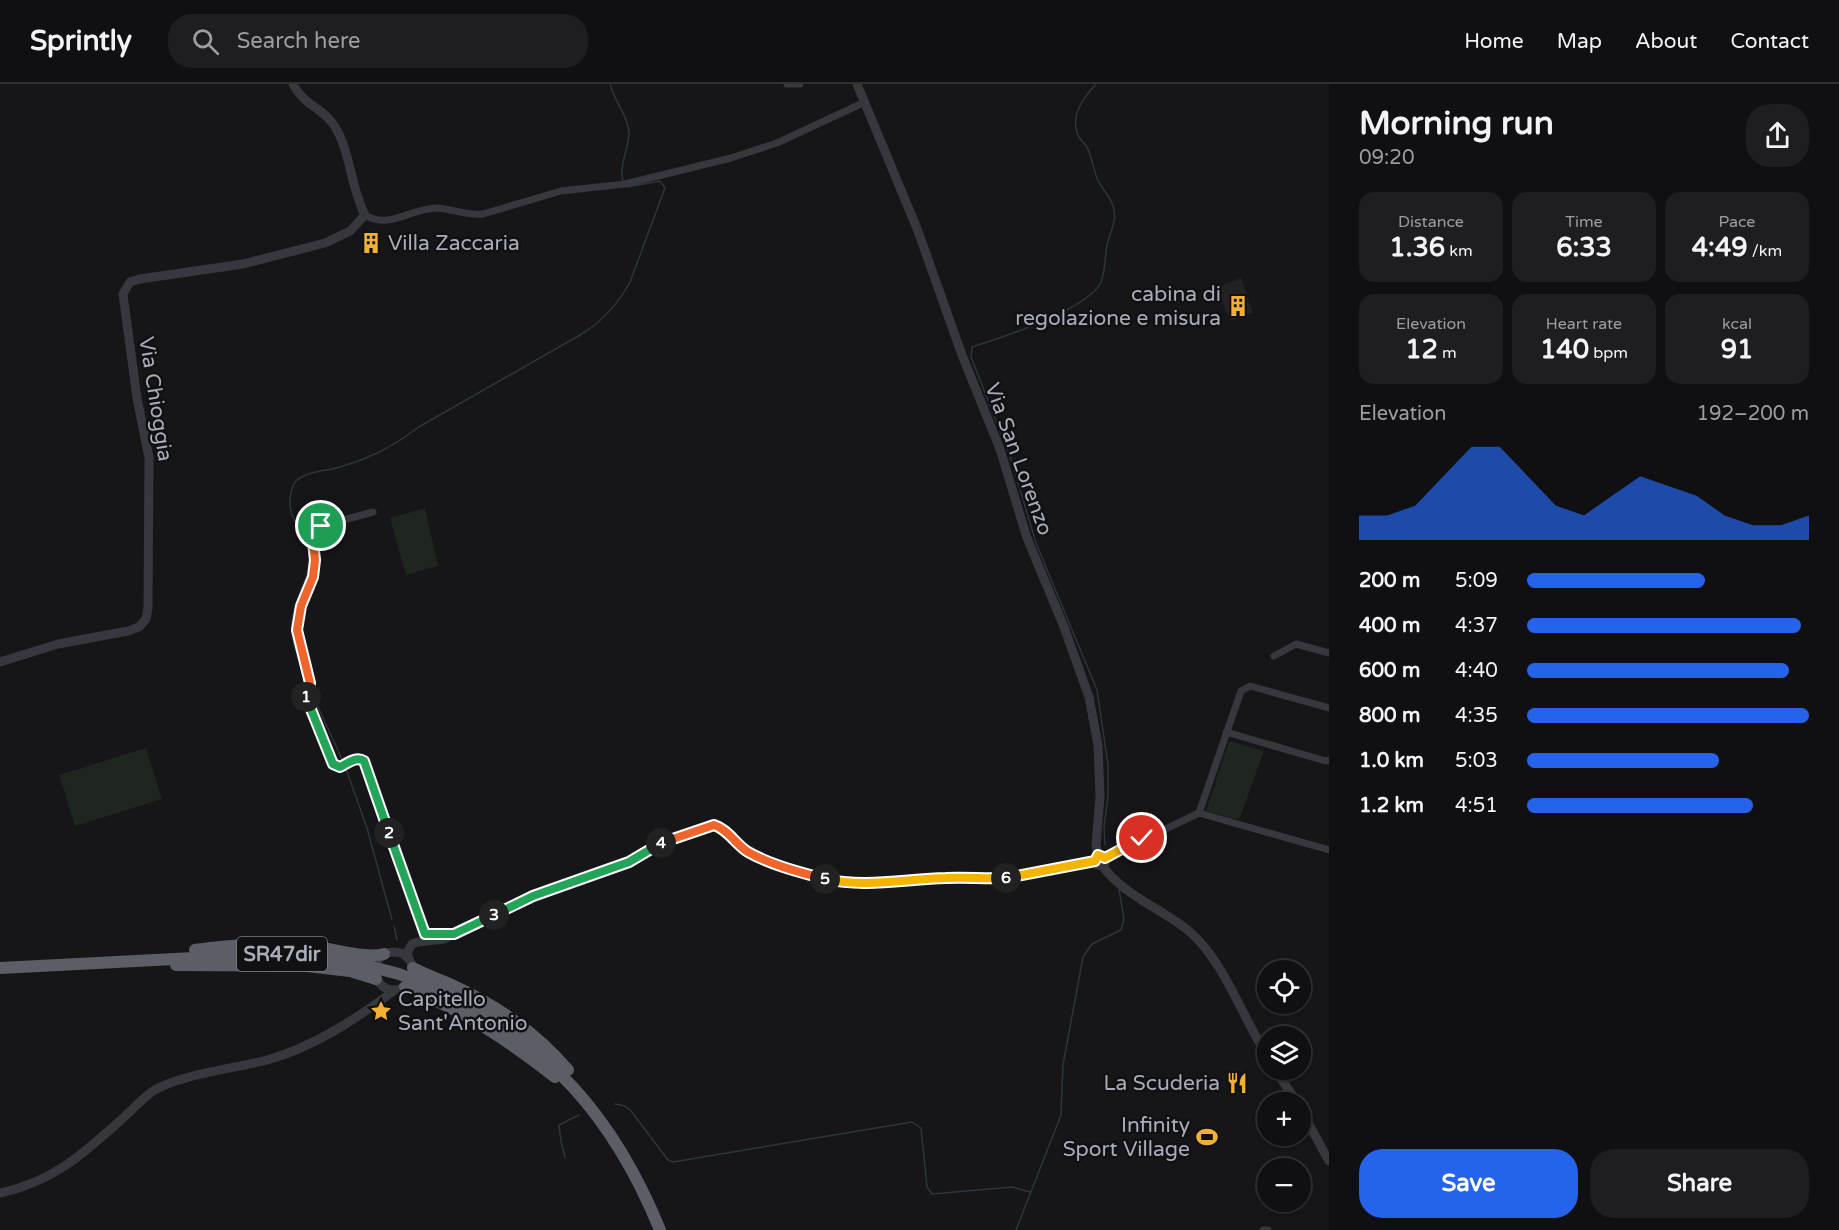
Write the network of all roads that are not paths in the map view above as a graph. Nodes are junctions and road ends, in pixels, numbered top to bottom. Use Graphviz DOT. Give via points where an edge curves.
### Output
graph roads {
  1 [pos="294,84"];
  2 [pos="787,84"];
  3 [pos="800,84"];
  4 [pos="857,84"];
  5 [pos="865,102"];
  6 [pos="365,215"];
  7 [pos="373,512"];
  8 [pos="1329,653"];
  9 [pos="1274,656"];
  10 [pos="0,662"];
  11 [pos="1329,708"];
  12 [pos="1226,732"];
  13 [pos="1329,760"];
  14 [pos="1199,813"];
  15 [pos="1329,850"];
  16 [pos="1100,860"];
  17 [pos="425,937"];
  18 [pos="388,952"];
  19 [pos="118,962"];
  20 [pos="411,963"];
  21 [pos="0,968"];
  22 [pos="377,981"];
  23 [pos="400,989"];
  24 [pos="377,1004"];
  25 [pos="1257,1037"];
  26 [pos="1311,1128"];
  27 [pos="614,1138"];
  28 [pos="1329,1161"];
  29 [pos="0,1193"];
  30 [pos="660,1230"];
  31 [pos="1263,1230"];
  32 [pos="1268,1230"];
  1 -- 6 [label="street" via="306,102 337,129"];
  2 -- 3 [label="street"];
  4 -- 5 [label="street, Via San Lorenzo"];
  5 -- 6 [label="street" via="754,151 622,185 561,191 483,214 436,208 386,221"];
  5 -- 16 [label="street, Via San Lorenzo" via="918,231 1089,697 1098,745 1100,796 1096,845"];
  6 -- 10 [label="street, Via Chioggia" via="350,231 325,243 243,264 140,279 126,286 124,312 149,458 146,619 128,631 58,644"];
  7 -- 17 [label="street" via="321,526 312,533 313,577 301,606 297,630 310,683 306,696 333,764 340,767 355,759 364,761"];
  8 -- 9 [label="street" via="1296,644"];
  11 -- 12 [label="street" via="1245,687"];
  12 -- 13 [label="street"];
  12 -- 14 [label="street"];
  14 -- 15 [label="street"];
  14 -- 16 [label="street"];
  16 -- 17 [label="street" via="1016,877 841,882 763,860 714,825 665,841 629,862 533,896 454,934"];
  16 -- 25 [label="street" via="1114,879 1190,932 1205,948"];
  17 -- 18 [label="street" via="416,936"];
  17 -- 20 [label="street" via="408,951"];
  18 -- 19 [label="highway" via="370,956 316,947 252,944"];
  18 -- 20 [label="street" via="401,953"];
  18 -- 22 [label="street" via="376,962"];
  19 -- 21 [label="highway, SR47dir / SR47dir"];
  19 -- 22 [label="highway" via="307,966 350,971"];
  19 -- 27 [label="highway, SR47dir / SR47dir, bridge" via="285,954 349,961 399,974 439,989 482,1012 537,1051 581,1095"];
  20 -- 23 [label="street" via="412,978"];
  20 -- 27 [label="highway" via="477,998 534,1035 595,1103"];
  22 -- 23 [label="street" via="386,988"];
  22 -- 24 [label="street"];
  23 -- 24 [label="street"];
  23 -- 27 [label="highway" via="464,1013 516,1047 556,1077"];
  24 -- 29 [label="street" via="291,1053 157,1089 52,1175"];
  26 -- 28 [label="street"];
  27 -- 30 [label="highway, SR47dir" via="639,1181"];
  31 -- 32 [label="street"];
}
